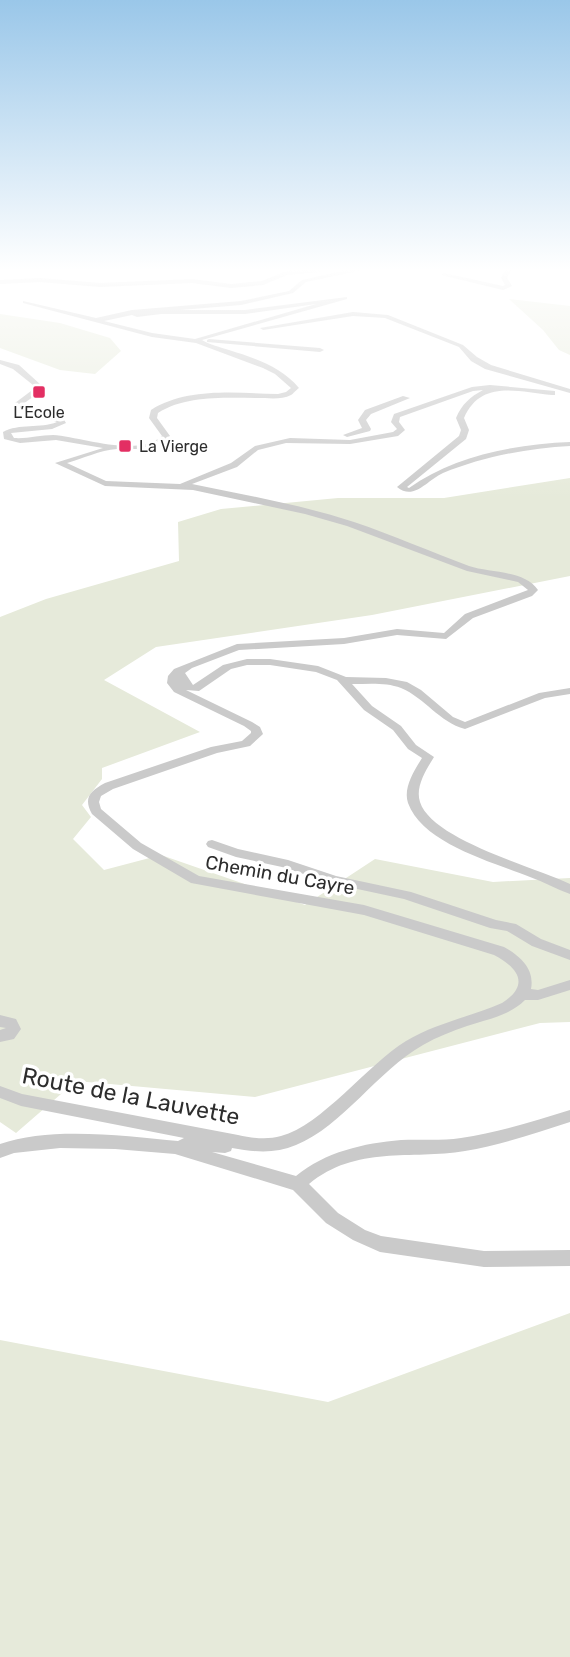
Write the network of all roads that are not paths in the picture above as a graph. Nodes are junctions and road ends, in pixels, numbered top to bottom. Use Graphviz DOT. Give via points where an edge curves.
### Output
graph roads {
  1 [pos="207,344"];
  2 [pos="247,344"];
  3 [pos="456,344"];
  4 [pos="320,350"];
  5 [pos="0,362"];
  6 [pos="494,388"];
  7 [pos="570,393"];
  8 [pos="406,398"];
  9 [pos="3,435"];
  10 [pos="284,441"];
  11 [pos="570,444"];
  12 [pos="114,447"];
  13 [pos="182,486"];
  14 [pos="178,671"];
  15 [pos="343,680"];
  16 [pos="570,691"];
  17 [pos="212,844"];
  18 [pos="570,889"];
  19 [pos="570,955"];
  20 [pos="570,985"];
  21 [pos="522,994"];
  22 [pos="0,1021"];
  23 [pos="0,1036"];
  24 [pos="0,1092"];
  25 [pos="570,1116"];
  26 [pos="253,1143"];
  27 [pos="181,1148"];
  28 [pos="0,1152"];
  29 [pos="298,1184"];
  30 [pos="570,1258"];
  1 -- 12 [label="street" via="262,365 295,388 278,396 165,404 153,418 165,439 141,447"];
  2 -- 4 [label="street"];
  3 -- 7 [label="street" via="488,367"];
  5 -- 9 [label="street" via="16,366 37,385 19,403 22,409 62,423"];
  6 -- 7 [label="street"];
  6 -- 10 [label="street" via="464,391 397,416 395,422 401,430 396,434 350,442"];
  6 -- 11 [label="street" via="479,393 463,411 463,437 401,487 403,490 409,491 437,473 484,459 540,444"];
  8 -- 10 [label="street" via="363,415 368,427 359,433"];
  9 -- 12 [label="street" via="16,441 56,438"];
  10 -- 13 [label="street" via="255,448 234,465"];
  12 -- 13 [label="street" via="59,463 105,484"];
  13 -- 14 [label="street" via="338,520 426,554 530,585 533,590 469,616 446,636 397,632 344,641 237,648"];
  14 -- 15 [label="street" via="188,687 195,689 227,667 247,663 296,664"];
  14 -- 21 [label="street, Chemin du Cayre" via="172,683 178,690 248,724 257,734 246,744 109,786 92,797 96,811 137,846 196,880 364,910 499,951 521,966 525,979"];
  15 -- 16 [label="street" via="408,687 448,719 465,726 543,695"];
  15 -- 18 [label="street" via="368,708 428,757 415,780 415,807 439,833"];
  17 -- 19 [label="street" via="511,926 529,939"];
  20 -- 21 [label="street" via="538,995"];
  21 -- 26 [label="street" via="510,1006 452,1025 402,1051 331,1114 295,1137 278,1144"];
  22 -- 23 [label="street" via="11,1023 14,1029"];
  24 -- 26 [label="street, Route de la Lauvette" via="21,1100"];
  25 -- 29 [label="street" via="461,1145 393,1147 330,1162"];
  26 -- 27 [label="street" via="248,1149 185,1144"];
  27 -- 28 [label="street" via="130,1141 20,1144"];
  27 -- 29 [label="street" via="185,1154"];
  29 -- 30 [label="street" via="332,1219 380,1244 484,1259"];
}
